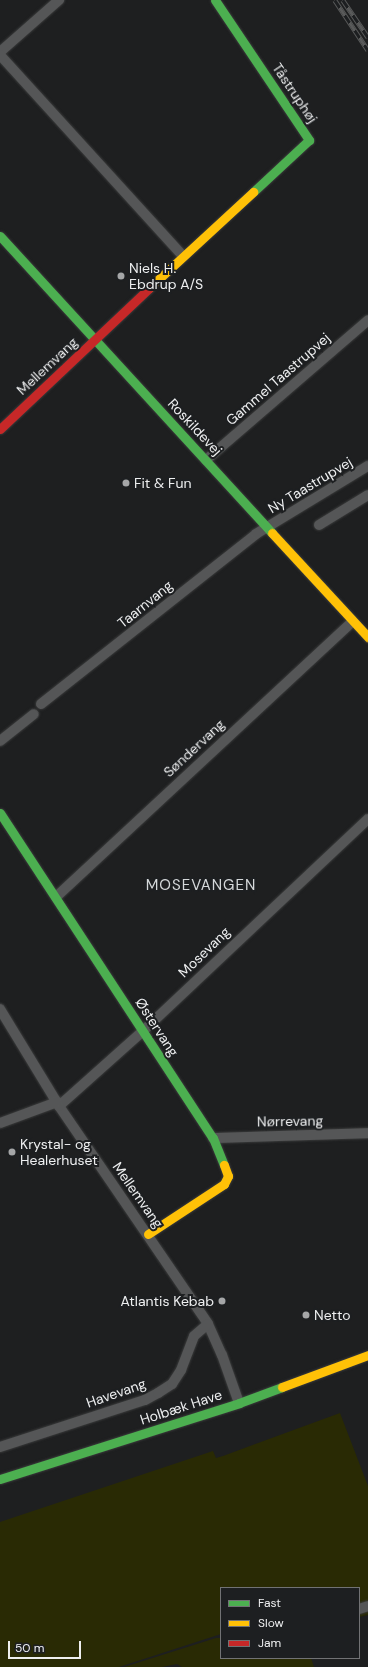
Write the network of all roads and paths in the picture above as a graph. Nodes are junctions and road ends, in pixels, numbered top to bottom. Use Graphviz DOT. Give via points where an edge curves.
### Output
graph roads {
  1 [pos="59,0"];
  2 [pos="215,0"];
  3 [pos="0,54"];
  4 [pos="0,236"];
  5 [pos="183,256"];
  6 [pos="368,320"];
  7 [pos="94,339"];
  8 [pos="0,429"];
  9 [pos="206,460"];
  10 [pos="368,466"];
  11 [pos="368,495"];
  12 [pos="319,525"];
  13 [pos="267,528"];
  14 [pos="353,621"];
  15 [pos="368,637"];
  16 [pos="41,704"];
  17 [pos="34,714"];
  18 [pos="0,741"];
  19 [pos="0,813"];
  20 [pos="368,818"];
  21 [pos="56,896"];
  22 [pos="0,1009"];
  23 [pos="143,1031"];
  24 [pos="58,1104"];
  25 [pos="0,1123"];
  26 [pos="368,1134"];
  27 [pos="213,1138"];
  28 [pos="148,1234"];
  29 [pos="208,1324"];
  30 [pos="368,1355"];
  31 [pos="239,1403"];
  32 [pos="0,1447"];
  33 [pos="0,1479"];
  1 -- 3 [label="street"];
  2 -- 5 [label="street, Tåstruphøj" via="309,140"];
  3 -- 5 [label="street"];
  4 -- 7 [label="street, Roskildevej"];
  5 -- 7 [label="street, Tåstruphøj"];
  6 -- 9 [label="street, Gammel Taastrupvej"];
  7 -- 8 [label="street, Mellemvang"];
  7 -- 9 [label="street, Roskildevej"];
  9 -- 13 [label="street, Roskildevej"];
  10 -- 13 [label="street, Ny Taastrupvej"];
  11 -- 12 [label="street"];
  13 -- 14 [label="street, Roskildevej"];
  13 -- 16 [label="street, Taarnvang" via="256,534"];
  14 -- 15 [label="street, Roskildevej"];
  14 -- 21 [label="street, Søndervang"];
  17 -- 18 [label="street"];
  19 -- 21 [label="street, Østervang"];
  20 -- 23 [label="street, Mosevang"];
  21 -- 23 [label="street, Østervang"];
  22 -- 24 [label="street, Mellemvang"];
  23 -- 24 [label="street, Mosevang"];
  23 -- 27 [label="street, Østervang"];
  24 -- 25 [label="street, Mosevang"];
  24 -- 28 [label="street, Mellemvang"];
  26 -- 27 [label="street, Nørrevang"];
  27 -- 28 [label="street, Østervang" via="228,1180"];
  28 -- 29 [label="street, Mellemvang"];
  29 -- 31 [label="street, Mellemvang"];
  29 -- 32 [label="street, Havevang" via="194,1336 181,1370 172,1384 158,1394"];
  30 -- 31 [label="street, Holbæk Have"];
  31 -- 33 [label="street, Holbæk Have"];
}
